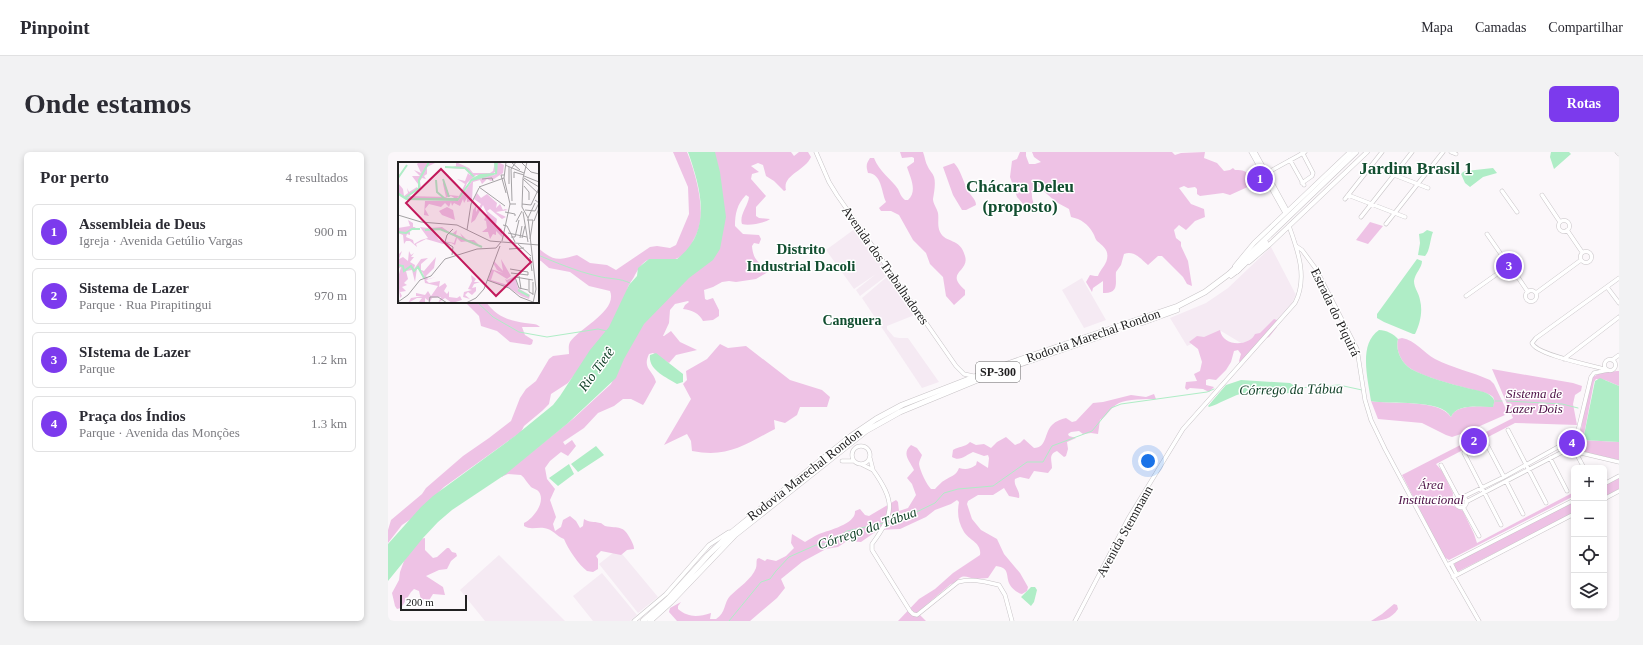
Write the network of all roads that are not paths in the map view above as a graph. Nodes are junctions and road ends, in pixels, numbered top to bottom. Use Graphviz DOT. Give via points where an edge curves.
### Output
graph roads {
  1 [pos="816,152"];
  2 [pos="1251,152"];
  3 [pos="1255,152"];
  4 [pos="1303,152"];
  5 [pos="1350,152"];
  6 [pos="1356,152"];
  7 [pos="1361,152"];
  8 [pos="1367,152"];
  9 [pos="1382,152"];
  10 [pos="1412,152"];
  11 [pos="1443,152"];
  12 [pos="1451,152"];
  13 [pos="1456,154"];
  14 [pos="1290,160"];
  15 [pos="1371,166"];
  16 [pos="1265,174"];
  17 [pos="1394,175"];
  18 [pos="1418,184"];
  19 [pos="1428,188"];
  20 [pos="1502,191"];
  21 [pos="1348,195"];
  22 [pos="1542,195"];
  23 [pos="1345,199"];
  24 [pos="1371,204"];
  25 [pos="1286,212"];
  26 [pos="1517,212"];
  27 [pos="1394,213"];
  28 [pos="1361,217"];
  29 [pos="1405,217"];
  30 [pos="1560,222"];
  31 [pos="1386,224"];
  32 [pos="1289,226"];
  33 [pos="1567,230"];
  34 [pos="1487,234"];
  35 [pos="1296,246"];
  36 [pos="1582,252"];
  37 [pos="1505,260"];
  38 [pos="1581,260"];
  39 [pos="1504,269"];
  40 [pos="1513,270"];
  41 [pos="1230,275"];
  42 [pos="1619,278"];
  43 [pos="1607,287"];
  44 [pos="1528,292"];
  45 [pos="1536,293"];
  46 [pos="1466,296"];
  47 [pos="1619,303"];
  48 [pos="1619,317"];
  49 [pos="1619,355"];
  50 [pos="1564,359"];
  51 [pos="1612,360"];
  52 [pos="1619,361"];
  53 [pos="1603,366"];
  54 [pos="1617,367"];
  55 [pos="1609,370"];
  56 [pos="1599,372"];
  57 [pos="964,374"];
  58 [pos="974,376"];
  59 [pos="960,382"];
  60 [pos="1508,430"];
  61 [pos="1576,439"];
  62 [pos="1486,441"];
  63 [pos="1567,442"];
  64 [pos="1573,449"];
  65 [pos="1464,453"];
  66 [pos="869,457"];
  67 [pos="1550,458"];
  68 [pos="854,460"];
  69 [pos="842,461"];
  70 [pos="1619,462"];
  71 [pos="861,464"];
  72 [pos="1441,464"];
  73 [pos="1526,465"];
  74 [pos="1582,465"];
  75 [pos="1528,469"];
  76 [pos="872,470"];
  77 [pos="1619,476"];
  78 [pos="1504,477"];
  79 [pos="1506,481"];
  80 [pos="1607,482"];
  81 [pos="1482,488"];
  82 [pos="1567,490"];
  83 [pos="1619,491"];
  84 [pos="1484,492"];
  85 [pos="1458,497"];
  86 [pos="1463,497"];
  87 [pos="1607,497"];
  88 [pos="1572,501"];
  89 [pos="1466,502"];
  90 [pos="1546,503"];
  91 [pos="1463,507"];
  92 [pos="1523,514"];
  93 [pos="1571,516"];
  94 [pos="744,521"];
  95 [pos="1501,525"];
  96 [pos="1479,536"];
  97 [pos="1449,564"];
  98 [pos="1455,576"];
  99 [pos="634,621"];
  100 [pos="643,621"];
  101 [pos="650,621"];
  102 [pos="1012,621"];
  103 [pos="1075,621"];
  104 [pos="1479,621"];
  1 -- 57 [label="street, Avenida dos Trabalhadores" via="837,195"];
  2 -- 16 [label="street"];
  3 -- 16 [label="street"];
  4 -- 14 [label="street"];
  4 -- 14 [label="street" via="1313,173 1303,184"];
  5 -- 25 [label="main road"];
  6 -- 41 [label="highway, Rodovia Marechal Rondon / SP-300"];
  7 -- 41 [label="highway, Rodovia Marechal Rondon / SP-300"];
  8 -- 32 [label="main road"];
  9 -- 15 [label="street"];
  10 -- 17 [label="street"];
  11 -- 18 [label="street"];
  12 -- 13 [label="street"];
  14 -- 16 [label="street"];
  15 -- 17 [label="street"];
  15 -- 21 [label="street"];
  16 -- 25 [label="street"];
  17 -- 18 [label="street"];
  17 -- 24 [label="street"];
  18 -- 19 [label="street"];
  18 -- 27 [label="street"];
  20 -- 26 [label="street"];
  21 -- 23 [label="street"];
  21 -- 24 [label="street"];
  22 -- 30 [label="street"];
  24 -- 27 [label="street"];
  24 -- 28 [label="street"];
  25 -- 41 [label="main road" via="1254,243"];
  27 -- 29 [label="street"];
  27 -- 31 [label="street"];
  30 -- 33 [label="street" via="1559,229"];
  30 -- 33 [label="street" via="1568,223"];
  32 -- 35 [label="street, Avenida Stemmann"];
  32 -- 41 [label="main road" via="1260,253"];
  33 -- 36 [label="street"];
  34 -- 37 [label="street"];
  35 -- 97 [label="street, Estrada do Piquirá" via="1316,269 1357,349 1365,400 1371,420"];
  35 -- 103 [label="street, Avenida Stemmann" via="1302,272 1295,303 1183,429 1128,519"];
  36 -- 38 [label="street"];
  36 -- 38 [label="street" via="1589,252 1591,258 1587,263"];
  37 -- 39 [label="street"];
  37 -- 40 [label="street" via="1514,262"];
  38 -- 45 [label="street"];
  39 -- 40 [label="street"];
  39 -- 46 [label="street"];
  40 -- 44 [label="street"];
  41 -- 58 [label="highway, Rodovia Marechal Rondon / SP-300" via="1178,306"];
  41 -- 101 [label="highway, Rodovia Marechal Rondon / SP-300" via="1207,295 1179,309 997,372 877,424 852,441 735,535"];
  42 -- 43 [label="street"];
  43 -- 47 [label="street"];
  43 -- 50 [label="street" via="1533,341 1536,349"];
  44 -- 45 [label="street"];
  44 -- 45 [label="street" via="1525,298 1530,302 1536,299"];
  48 -- 50 [label="street"];
  49 -- 51 [label="street"];
  50 -- 53 [label="street"];
  51 -- 53 [label="street"];
  51 -- 54 [label="street"];
  52 -- 54 [label="street"];
  53 -- 55 [label="street"];
  53 -- 56 [label="street"];
  54 -- 55 [label="street"];
  55 -- 56 [label="street"];
  56 -- 61 [label="street" via="1593,373 1590,379"];
  57 -- 58 [label="street"];
  57 -- 59 [label="street"];
  58 -- 59 [label="highway, Rodovia Marechal Rondon / SP-300"];
  59 -- 94 [label="highway, Rodovia Marechal Rondon / SP-300" via="902,405 864,426"];
  60 -- 73 [label="street"];
  61 -- 63 [label="street" via="1571,438"];
  61 -- 64 [label="street" via="1577,444"];
  62 -- 78 [label="street"];
  63 -- 64 [label="street" via="1567,446"];
  63 -- 73 [label="street"];
  64 -- 67 [label="street"];
  64 -- 70 [label="street"];
  64 -- 74 [label="street"];
  65 -- 81 [label="street"];
  66 -- 68 [label="street" via="867,448 858,446 852,453"];
  66 -- 71 [label="street"];
  66 -- 76 [label="street"];
  67 -- 75 [label="street"];
  67 -- 82 [label="street"];
  68 -- 69 [label="street"];
  68 -- 71 [label="street"];
  71 -- 76 [label="street"];
  72 -- 85 [label="street"];
  73 -- 75 [label="street"];
  73 -- 78 [label="street"];
  75 -- 79 [label="street"];
  75 -- 90 [label="street"];
  76 -- 102 [label="street" via="888,495 889,510 885,523 872,544 872,550 913,614 917,615 958,582 977,580 999,585 1005,595"];
  77 -- 80 [label="street"];
  78 -- 81 [label="street"];
  79 -- 84 [label="street"];
  79 -- 92 [label="street"];
  81 -- 84 [label="street"];
  81 -- 86 [label="street"];
  83 -- 87 [label="street"];
  84 -- 89 [label="street"];
  84 -- 95 [label="street"];
  85 -- 86 [label="street"];
  85 -- 91 [label="street" via="1456,504"];
  86 -- 89 [label="street"];
  88 -- 97 [label="street"];
  89 -- 91 [label="street"];
  91 -- 96 [label="street"];
  93 -- 98 [label="street"];
  94 -- 99 [label="street" via="709,545 666,594"];
  94 -- 100 [label="highway, Rodovia Marechal Rondon / SP-300"];
  97 -- 98 [label="street, Estrada do Piquirá"];
  98 -- 104 [label="street, Estrada do Piquirá"];
}
